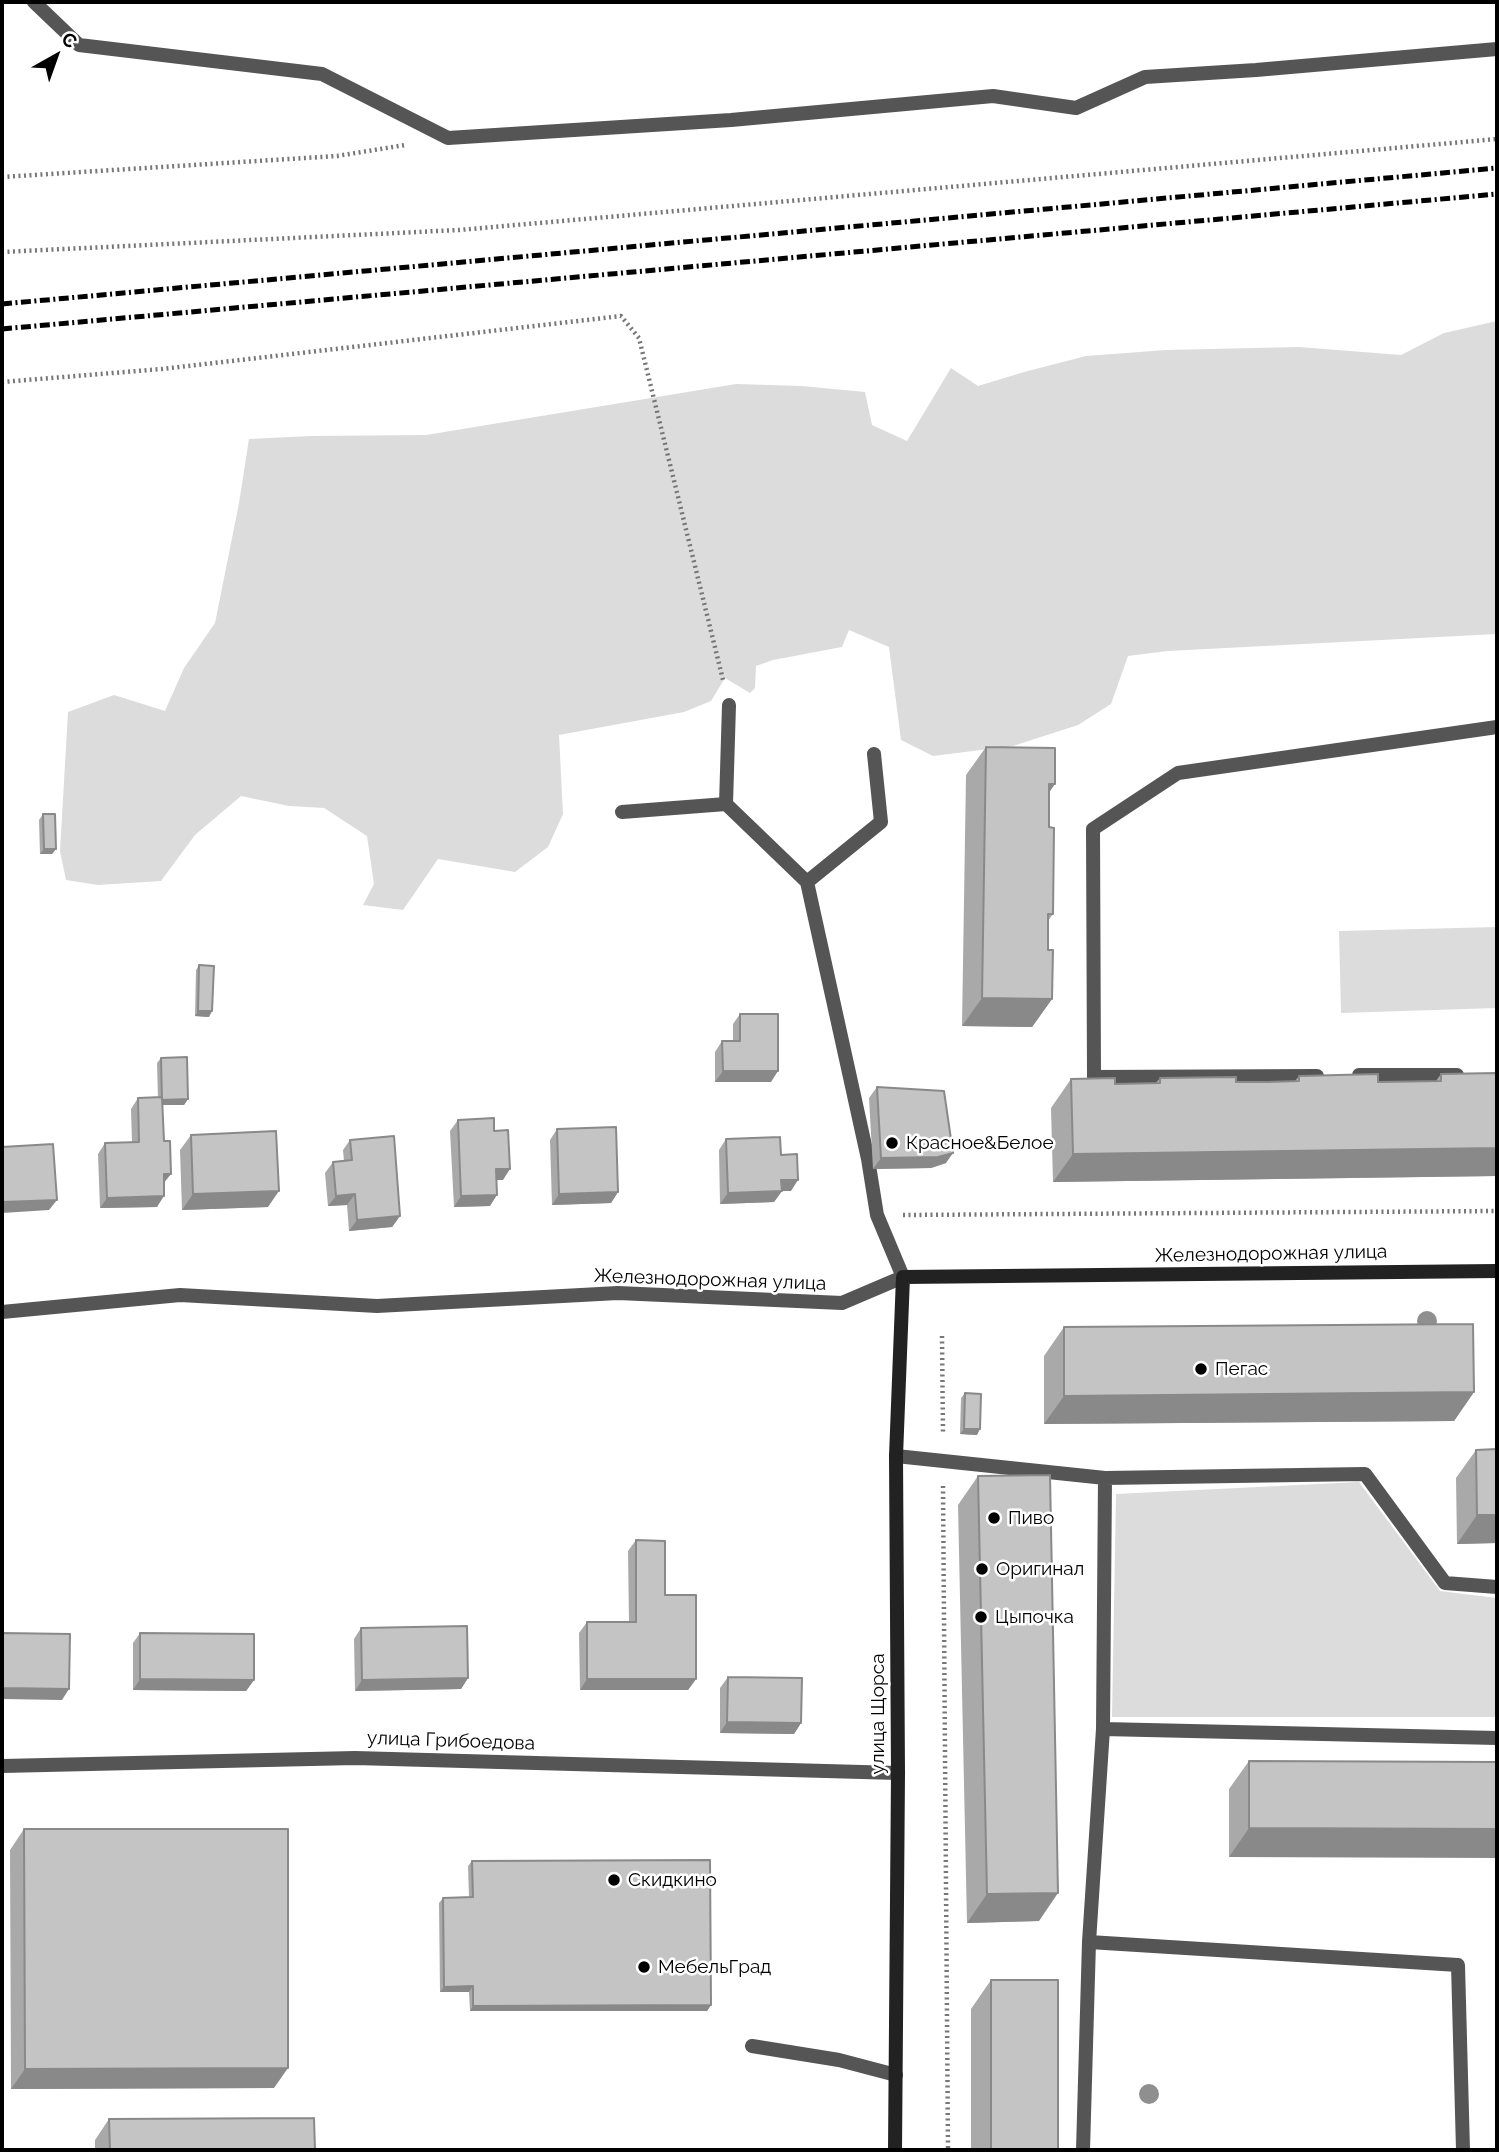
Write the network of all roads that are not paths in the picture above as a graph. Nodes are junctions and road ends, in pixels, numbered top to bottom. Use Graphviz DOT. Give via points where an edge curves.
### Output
graph roads {
  1 [pos="34,2"];
  2 [pos="1497,50"];
  3 [pos="729,705"];
  4 [pos="1497,727"];
  5 [pos="874,754"];
  6 [pos="726,804"];
  7 [pos="622,813"];
  8 [pos="807,882"];
  9 [pos="1469,1075"];
  10 [pos="1497,1270"];
  11 [pos="903,1277"];
  12 [pos="2,1312"];
  13 [pos="896,1456"];
  14 [pos="1105,1478"];
  15 [pos="1497,1587"];
  16 [pos="1103,1729"];
  17 [pos="1497,1738"];
  18 [pos="2,1766"];
  19 [pos="898,1773"];
  20 [pos="1089,1942"];
  21 [pos="752,2046"];
  22 [pos="896,2075"];
  23 [pos="895,2150"];
  24 [pos="1083,2150"];
  25 [pos="1463,2150"];
  1 -- 2 [label="street" via="79,45 322,74 448,138 731,120 993,96 1076,108 1145,76"];
  3 -- 6 [label="street"];
  4 -- 9 [label="street" via="1178,773 1093,829 1094,1077"];
  5 -- 8 [label="street" via="881,822"];
  6 -- 7 [label="street"];
  6 -- 8 [label="street"];
  8 -- 11 [label="street" via="877,1215"];
  10 -- 11 [label="main road, Железнодорожная улица"];
  11 -- 12 [label="street, Железнодорожная улица" via="842,1303 618,1293 377,1306 180,1295"];
  11 -- 13 [label="main road, улица Щорса"];
  13 -- 14 [label="street"];
  13 -- 19 [label="main road, улица Щорса"];
  14 -- 15 [label="street" via="1365,1474 1445,1583"];
  14 -- 16 [label="street"];
  16 -- 17 [label="street"];
  16 -- 20 [label="street"];
  18 -- 19 [label="street, улица Грибоедова" via="355,1758"];
  19 -- 22 [label="main road, улица Щорса"];
  20 -- 24 [label="street"];
  20 -- 25 [label="street" via="1458,1965"];
  21 -- 22 [label="street"];
  22 -- 23 [label="main road, улица Щорса"];
}
